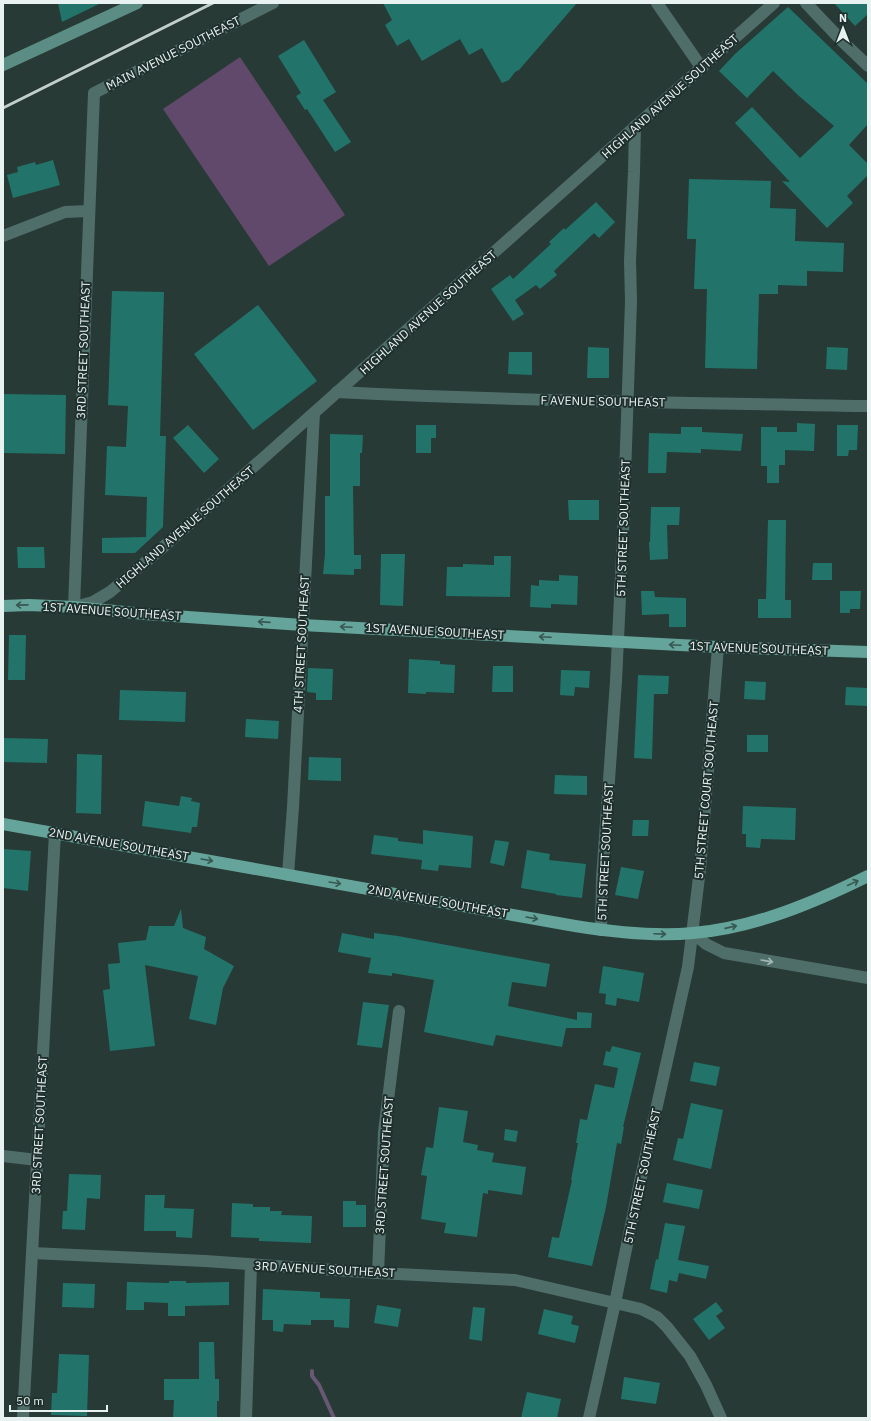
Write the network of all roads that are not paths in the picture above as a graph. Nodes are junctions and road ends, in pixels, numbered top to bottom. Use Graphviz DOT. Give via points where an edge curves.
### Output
graph roads {
  1 [pos="137,3"];
  2 [pos="273,3"];
  3 [pos="656,3"];
  4 [pos="774,3"];
  5 [pos="806,3"];
  6 [pos="3,65"];
  7 [pos="868,66"];
  8 [pos="701,67"];
  9 [pos="94,93"];
  10 [pos="635,126"];
  11 [pos="88,211"];
  12 [pos="3,236"];
  13 [pos="337,392"];
  14 [pos="628,402"];
  15 [pos="868,406"];
  16 [pos="314,413"];
  17 [pos="3,606"];
  18 [pos="74,607"];
  19 [pos="302,625"];
  20 [pos="618,642"];
  21 [pos="718,647"];
  22 [pos="868,652"];
  23 [pos="3,824"];
  24 [pos="55,833"];
  25 [pos="288,875"];
  26 [pos="868,876"];
  27 [pos="601,930"];
  28 [pos="693,933"];
  29 [pos="868,978"];
  30 [pos="399,1011"];
  31 [pos="3,1156"];
  32 [pos="37,1160"];
  33 [pos="32,1253"];
  34 [pos="251,1265"];
  35 [pos="378,1273"];
  36 [pos="615,1303"];
  37 [pos="23,1418"];
  38 [pos="246,1418"];
  39 [pos="589,1418"];
  40 [pos="721,1418"];
  1 -- 6 [label="street"];
  2 -- 9 [label="street, MAIN AVENUE SOUTHEAST"];
  3 -- 8 [label="street"];
  4 -- 8 [label="street, HIGHLAND AVENUE SOUTHEAST"];
  5 -- 7 [label="street"];
  8 -- 10 [label="street, HIGHLAND AVENUE SOUTHEAST"];
  9 -- 11 [label="street, 3RD STREET SOUTHEAST"];
  10 -- 13 [label="street, HIGHLAND AVENUE SOUTHEAST"];
  10 -- 14 [label="street, 5TH STREET SOUTHEAST"];
  11 -- 12 [label="street" via="64,212"];
  11 -- 18 [label="street, 3RD STREET SOUTHEAST"];
  13 -- 14 [label="street, F AVENUE SOUTHEAST"];
  13 -- 16 [label="street, HIGHLAND AVENUE SOUTHEAST"];
  14 -- 15 [label="street, F AVENUE SOUTHEAST"];
  14 -- 20 [label="street, 5TH STREET SOUTHEAST"];
  16 -- 18 [label="street, HIGHLAND AVENUE SOUTHEAST" via="110,592 93,602"];
  16 -- 19 [label="street, 4TH STREET SOUTHEAST"];
  18 -- 17 [label="main road, 1ST AVENUE SOUTHEAST, one-way"];
  19 -- 18 [label="main road, 1ST AVENUE SOUTHEAST, one-way"];
  20 -- 19 [label="main road, 1ST AVENUE SOUTHEAST, one-way"];
  19 -- 25 [label="street, 4TH STREET SOUTHEAST"];
  21 -- 20 [label="main road, 1ST AVENUE SOUTHEAST, one-way"];
  20 -- 27 [label="street, 5TH STREET SOUTHEAST" via="602,879"];
  21 -- 22 [label="main road, 1ST AVENUE SOUTHEAST"];
  21 -- 28 [label="street, 5TH STREET COURT SOUTHEAST"];
  23 -- 24 [label="main road, 2ND AVENUE SOUTHEAST"];
  24 -- 25 [label="main road, 2ND AVENUE SOUTHEAST, one-way"];
  24 -- 32 [label="street, 3RD STREET SOUTHEAST"];
  25 -- 27 [label="main road, 2ND AVENUE SOUTHEAST, one-way"];
  28 -- 26 [label="main road, 2ND AVENUE SOUTHEAST, one-way" via="752,922 821,897"];
  27 -- 28 [label="main road, 2ND AVENUE SOUTHEAST, one-way"];
  28 -- 29 [label="street, one-way" via="724,954"];
  28 -- 36 [label="street, 5TH STREET SOUTHEAST" via="688,967"];
  30 -- 35 [label="street, 3RD STREET SOUTHEAST" via="384,1132"];
  31 -- 32 [label="street"];
  32 -- 33 [label="street, 3RD STREET SOUTHEAST"];
  33 -- 34 [label="street, 3RD AVENUE SOUTHEAST"];
  33 -- 37 [label="street, 3RD STREET SOUTHEAST"];
  34 -- 35 [label="street, 3RD AVENUE SOUTHEAST"];
  34 -- 38 [label="street"];
  35 -- 36 [label="street, 3RD AVENUE SOUTHEAST" via="515,1280"];
  36 -- 39 [label="street, 5TH STREET SOUTHEAST"];
  36 -- 40 [label="street, 3RD AVENUE SOUTHEAST" via="641,1309 657,1317 667,1327 690,1356"];
}
